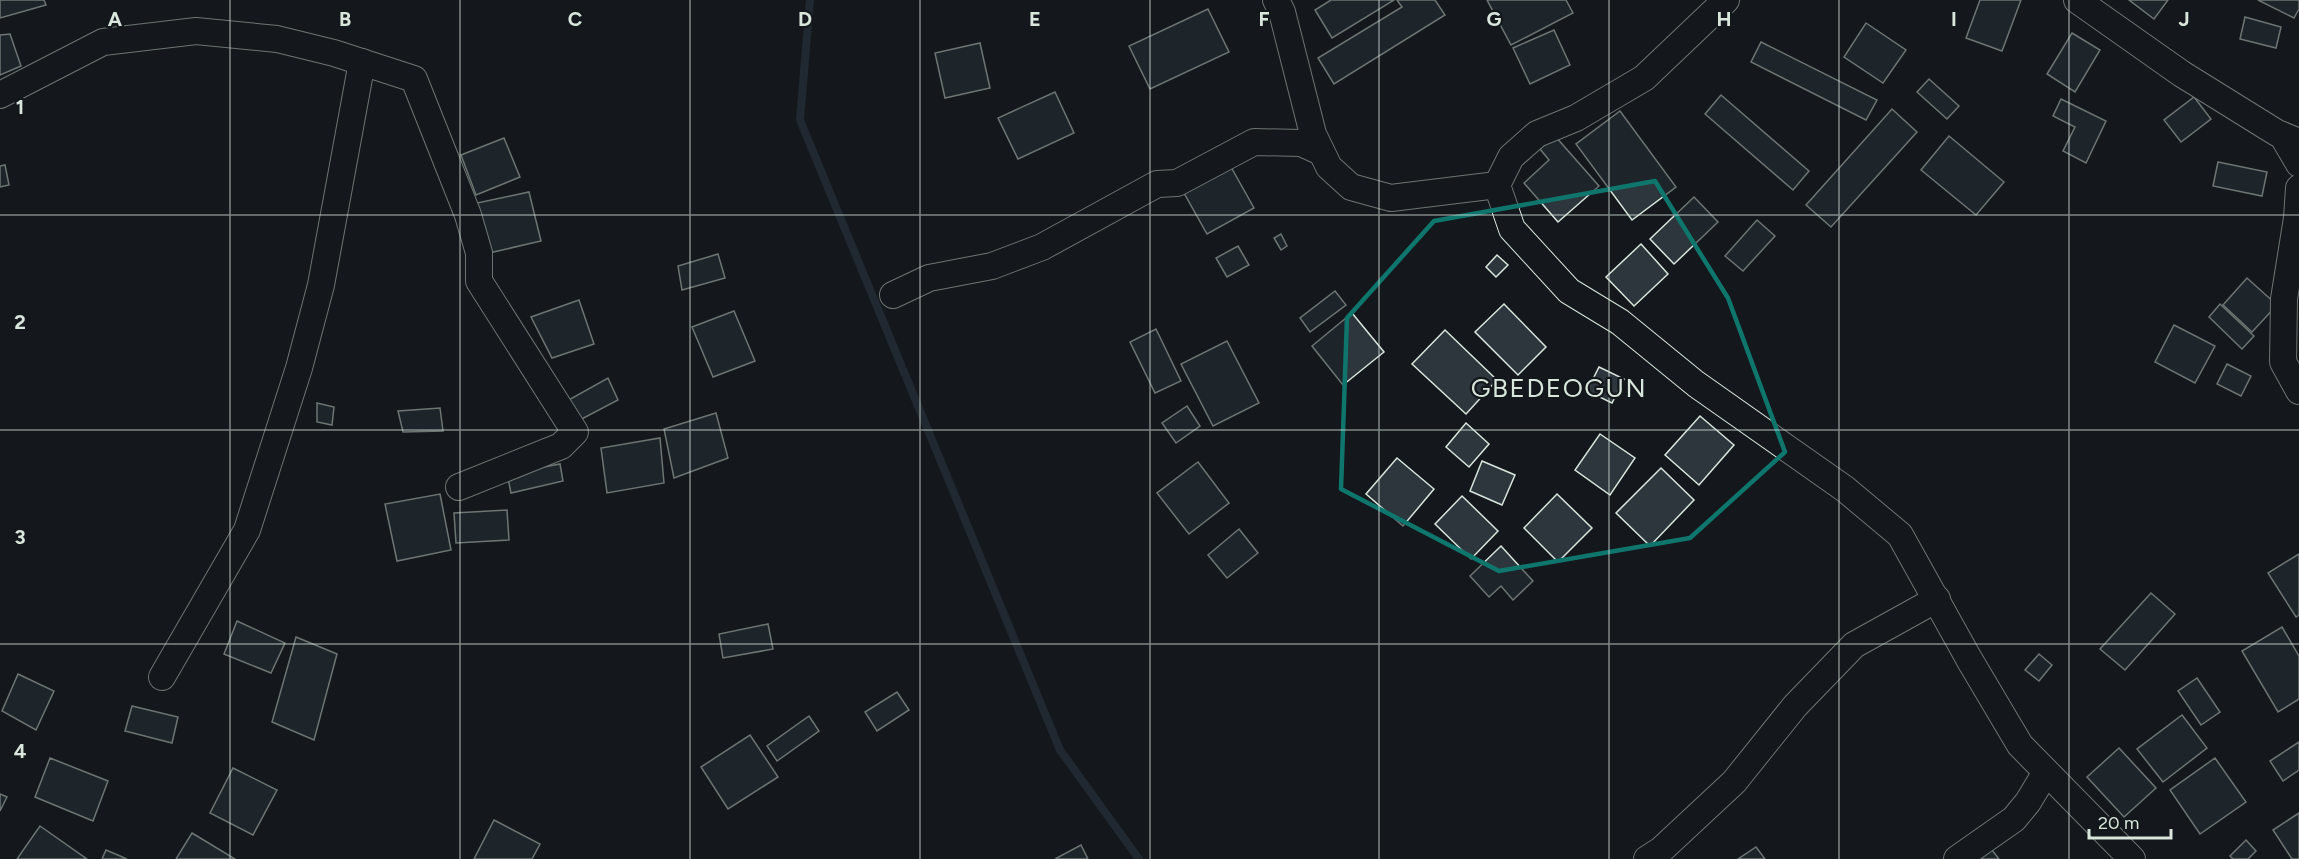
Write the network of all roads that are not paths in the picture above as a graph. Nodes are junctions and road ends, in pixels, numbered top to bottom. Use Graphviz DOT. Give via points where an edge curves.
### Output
graph roads {
  1 [pos="1276,0"];
  2 [pos="1726,0"];
  3 [pos="2077,0"];
  4 [pos="362,62"];
  5 [pos="0,95"];
  6 [pos="2291,138"];
  7 [pos="1321,152"];
  8 [pos="2299,164"];
  9 [pos="1497,186"];
  10 [pos="2299,188"];
  11 [pos="893,295"];
  12 [pos="2299,391"];
  13 [pos="459,487"];
  14 [pos="1937,599"];
  15 [pos="162,676"];
  16 [pos="2046,772"];
  17 [pos="1647,859"];
  18 [pos="1957,859"];
  19 [pos="2132,859"];
  1 -- 7 [label="street"];
  2 -- 9 [label="street" via="1644,78 1576,118 1537,134 1511,157"];
  3 -- 6 [label="street" via="2182,74"];
  4 -- 5 [label="street" via="278,39 196,31 103,42"];
  4 -- 13 [label="street" via="414,79 468,215 479,253 478,281 575,432 561,446"];
  4 -- 15 [label="street" via="321,285 296,379 247,530"];
  6 -- 8 [label="street"];
  7 -- 9 [label="street" via="1329,168 1351,187 1391,198"];
  7 -- 11 [label="street" via="1301,143 1254,142 1177,183 1158,184 1042,247 992,266 929,278"];
  9 -- 14 [label="street" via="1512,230 1569,291 1620,322 1696,384 1845,489 1900,535"];
  10 -- 12 [label="street" via="2284,299 2283,362"];
  14 -- 16 [label="street" via="2020,745"];
  14 -- 17 [label="street" via="1854,645 1795,706 1734,782"];
  16 -- 18 [label="street" via="2014,819"];
  16 -- 19 [label="street"];
}
